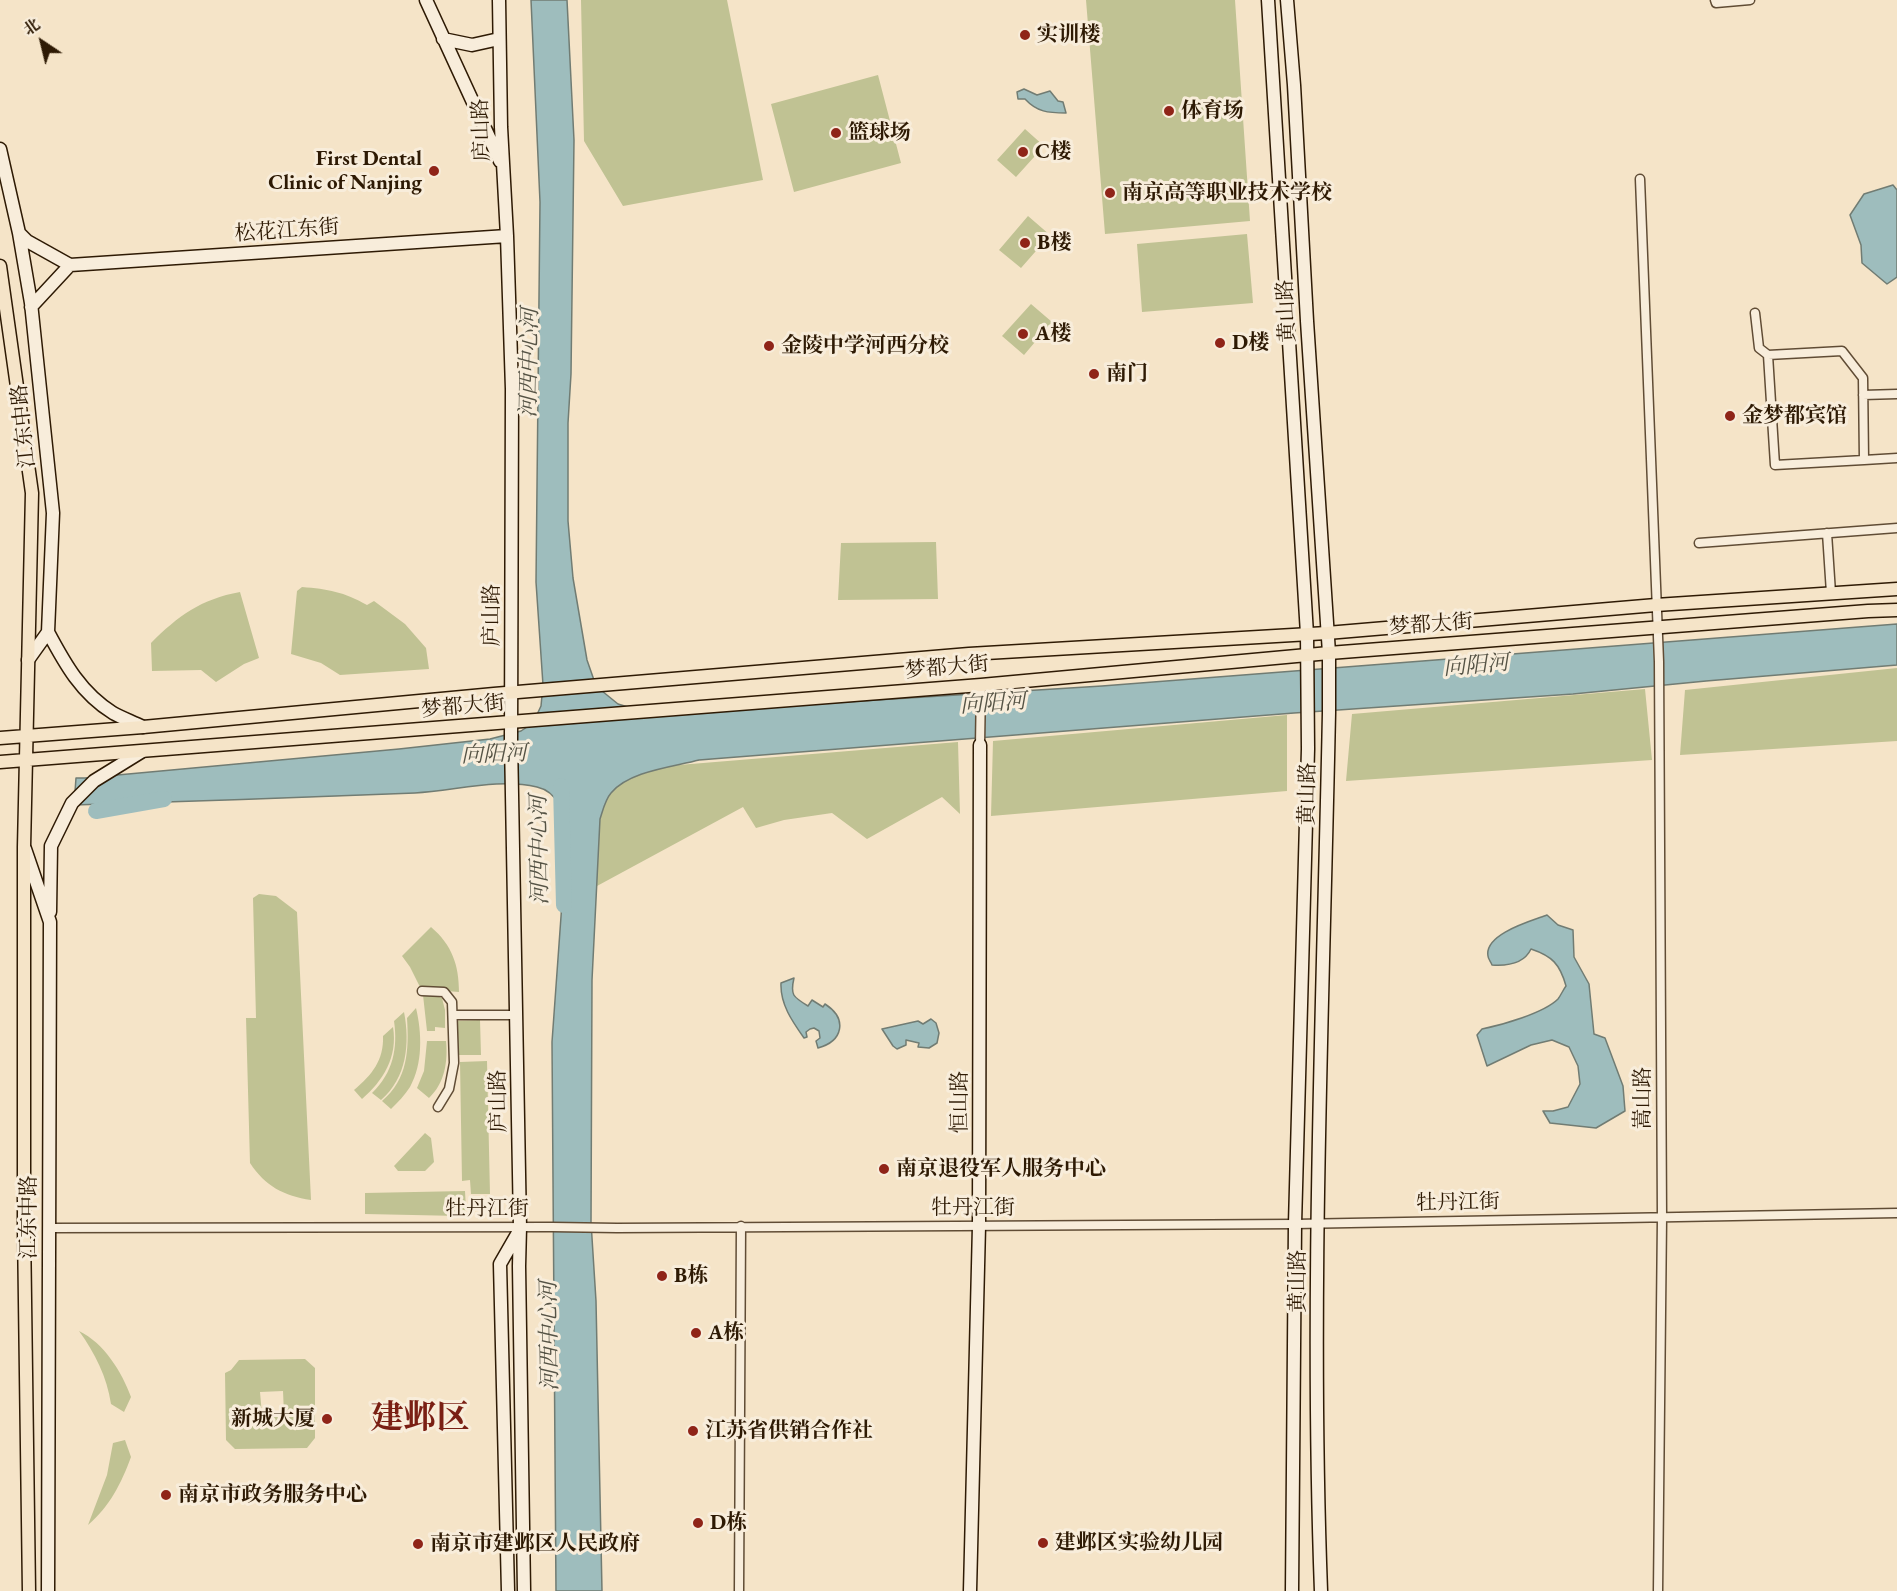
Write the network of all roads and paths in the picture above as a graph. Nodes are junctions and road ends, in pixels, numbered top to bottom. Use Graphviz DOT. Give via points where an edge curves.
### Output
graph roads {
  1 [pos="426,0"];
  2 [pos="499,0"];
  3 [pos="1268,0"];
  4 [pos="1287,0"];
  5 [pos="1716,0"];
  6 [pos="1750,0"];
  7 [pos="443,39"];
  8 [pos="499,39"];
  9 [pos="0,149"];
  10 [pos="503,168"];
  11 [pos="1640,179"];
  12 [pos="19,233"];
  13 [pos="507,236"];
  14 [pos="0,266"];
  15 [pos="70,266"];
  16 [pos="31,307"];
  17 [pos="1755,313"];
  18 [pos="1768,355"];
  19 [pos="1897,394"];
  20 [pos="1863,395"];
  21 [pos="1897,458"];
  22 [pos="1864,460"];
  23 [pos="1897,528"];
  24 [pos="1827,533"];
  25 [pos="1699,543"];
  26 [pos="1897,589"];
  27 [pos="1831,593"];
  28 [pos="1656,605"];
  29 [pos="1897,610"];
  30 [pos="1657,627"];
  31 [pos="48,632"];
  32 [pos="1327,633"];
  33 [pos="1307,634"];
  34 [pos="1329,653"];
  35 [pos="1307,655"];
  36 [pos="28,660"];
  37 [pos="981,685"];
  38 [pos="512,694"];
  39 [pos="518,722"];
  40 [pos="143,727"];
  41 [pos="26,735"];
  42 [pos="0,738"];
  43 [pos="980,745"];
  44 [pos="141,752"];
  45 [pos="25,761"];
  46 [pos="0,762"];
  47 [pos="24,847"];
  48 [pos="50,922"];
  49 [pos="422,991"];
  50 [pos="453,1015"];
  51 [pos="517,1015"];
  52 [pos="438,1107"];
  53 [pos="1897,1213"];
  54 [pos="1662,1218"];
  55 [pos="1318,1223"];
  56 [pos="1295,1224"];
  57 [pos="741,1226"];
  58 [pos="979,1226"];
  59 [pos="49,1228"];
  60 [pos="520,1228"];
  61 [pos="29,1591"];
  62 [pos="48,1591"];
  63 [pos="508,1591"];
  64 [pos="524,1591"];
  65 [pos="739,1591"];
  66 [pos="970,1591"];
  67 [pos="1292,1591"];
  68 [pos="1321,1591"];
  69 [pos="1658,1591"];
  1 -- 7 [label="main road"];
  2 -- 8 [label="main road, 庐山路"];
  3 -- 33 [label="main road, 黄山路"];
  4 -- 32 [label="main road, 黄山路"];
  5 -- 6 [label="street"];
  7 -- 8 [label="main road" via="472,45"];
  7 -- 10 [label="main road"];
  8 -- 10 [label="main road, 庐山路"];
  9 -- 12 [label="main road, 江东中路"];
  10 -- 13 [label="main road, 庐山路"];
  11 -- 28 [label="street, 嵩山路"];
  12 -- 15 [label="main road"];
  12 -- 16 [label="main road, 江东中路"];
  13 -- 15 [label="main road, 松花江东街"];
  13 -- 38 [label="main road, 庐山路" via="512,389"];
  14 -- 36 [label="main road, 江东中路" via="32,493"];
  15 -- 16 [label="main road"];
  16 -- 31 [label="main road, 江东中路" via="52,513"];
  17 -- 18 [label="street" via="1759,348"];
  18 -- 20 [label="street" via="1842,351 1863,378"];
  18 -- 22 [label="street" via="1775,465"];
  19 -- 20 [label="street"];
  20 -- 22 [label="street"];
  21 -- 22 [label="street"];
  23 -- 24 [label="street"];
  24 -- 25 [label="street"];
  24 -- 27 [label="street"];
  26 -- 27 [label="main road, 梦都大街"];
  27 -- 28 [label="main road, 梦都大街"];
  28 -- 30 [label="street, 嵩山路"];
  28 -- 32 [label="main road, 梦都大街"];
  29 -- 30 [label="main road, 梦都大街"];
  30 -- 34 [label="main road, 梦都大街"];
  30 -- 54 [label="street, 嵩山路"];
  31 -- 36 [label="main road"];
  31 -- 40 [label="main road" via="67,668 88,695"];
  32 -- 33 [label="main road, 梦都大街"];
  32 -- 34 [label="main road, 黄山路"];
  33 -- 35 [label="main road, 黄山路"];
  33 -- 38 [label="main road, 梦都大街" via="969,654"];
  34 -- 35 [label="main road, 梦都大街"];
  34 -- 55 [label="main road, 黄山路"];
  35 -- 37 [label="main road, 梦都大街"];
  35 -- 56 [label="main road, 黄山路"];
  36 -- 41 [label="main road, 江东中路"];
  37 -- 39 [label="main road, 梦都大街"];
  37 -- 43 [label="street, 恒山路"];
  38 -- 39 [label="main road, 庐山路"];
  38 -- 40 [label="main road, 梦都大街"];
  39 -- 44 [label="main road, 梦都大街"];
  39 -- 51 [label="main road, 庐山路" via="511,741"];
  40 -- 41 [label="main road, 梦都大街"];
  41 -- 42 [label="main road, 梦都大街"];
  41 -- 45 [label="main road, 江东中路"];
  43 -- 58 [label="main road, 恒山路"];
  44 -- 45 [label="main road, 梦都大街"];
  44 -- 48 [label="main road" via="93,781 72,803 51,846"];
  45 -- 46 [label="main road, 梦都大街"];
  45 -- 47 [label="main road, 江东中路"];
  47 -- 48 [label="main road, 江东中路"];
  47 -- 61 [label="main road, 江东中路"];
  48 -- 59 [label="main road, 江东中路"];
  49 -- 50 [label="street" via="444,992 452,1002"];
  50 -- 51 [label="street"];
  50 -- 52 [label="street" via="454,1063 449,1089"];
  51 -- 60 [label="main road, 庐山路"];
  53 -- 54 [label="street, 牡丹江街"];
  54 -- 55 [label="street, 牡丹江街"];
  54 -- 69 [label="street, 嵩山路"];
  55 -- 56 [label="street, 牡丹江街"];
  55 -- 68 [label="main road, 黄山路" via="1317,1480"];
  56 -- 58 [label="street, 牡丹江街"];
  56 -- 67 [label="main road, 黄山路"];
  57 -- 58 [label="street, 牡丹江街"];
  57 -- 60 [label="street, 牡丹江街"];
  57 -- 65 [label="street"];
  58 -- 66 [label="main road, 恒山路"];
  59 -- 60 [label="street, 牡丹江街"];
  59 -- 62 [label="main road, 江东中路"];
  60 -- 63 [label="main road" via="500,1264"];
  60 -- 64 [label="main road, 庐山路"];
}
